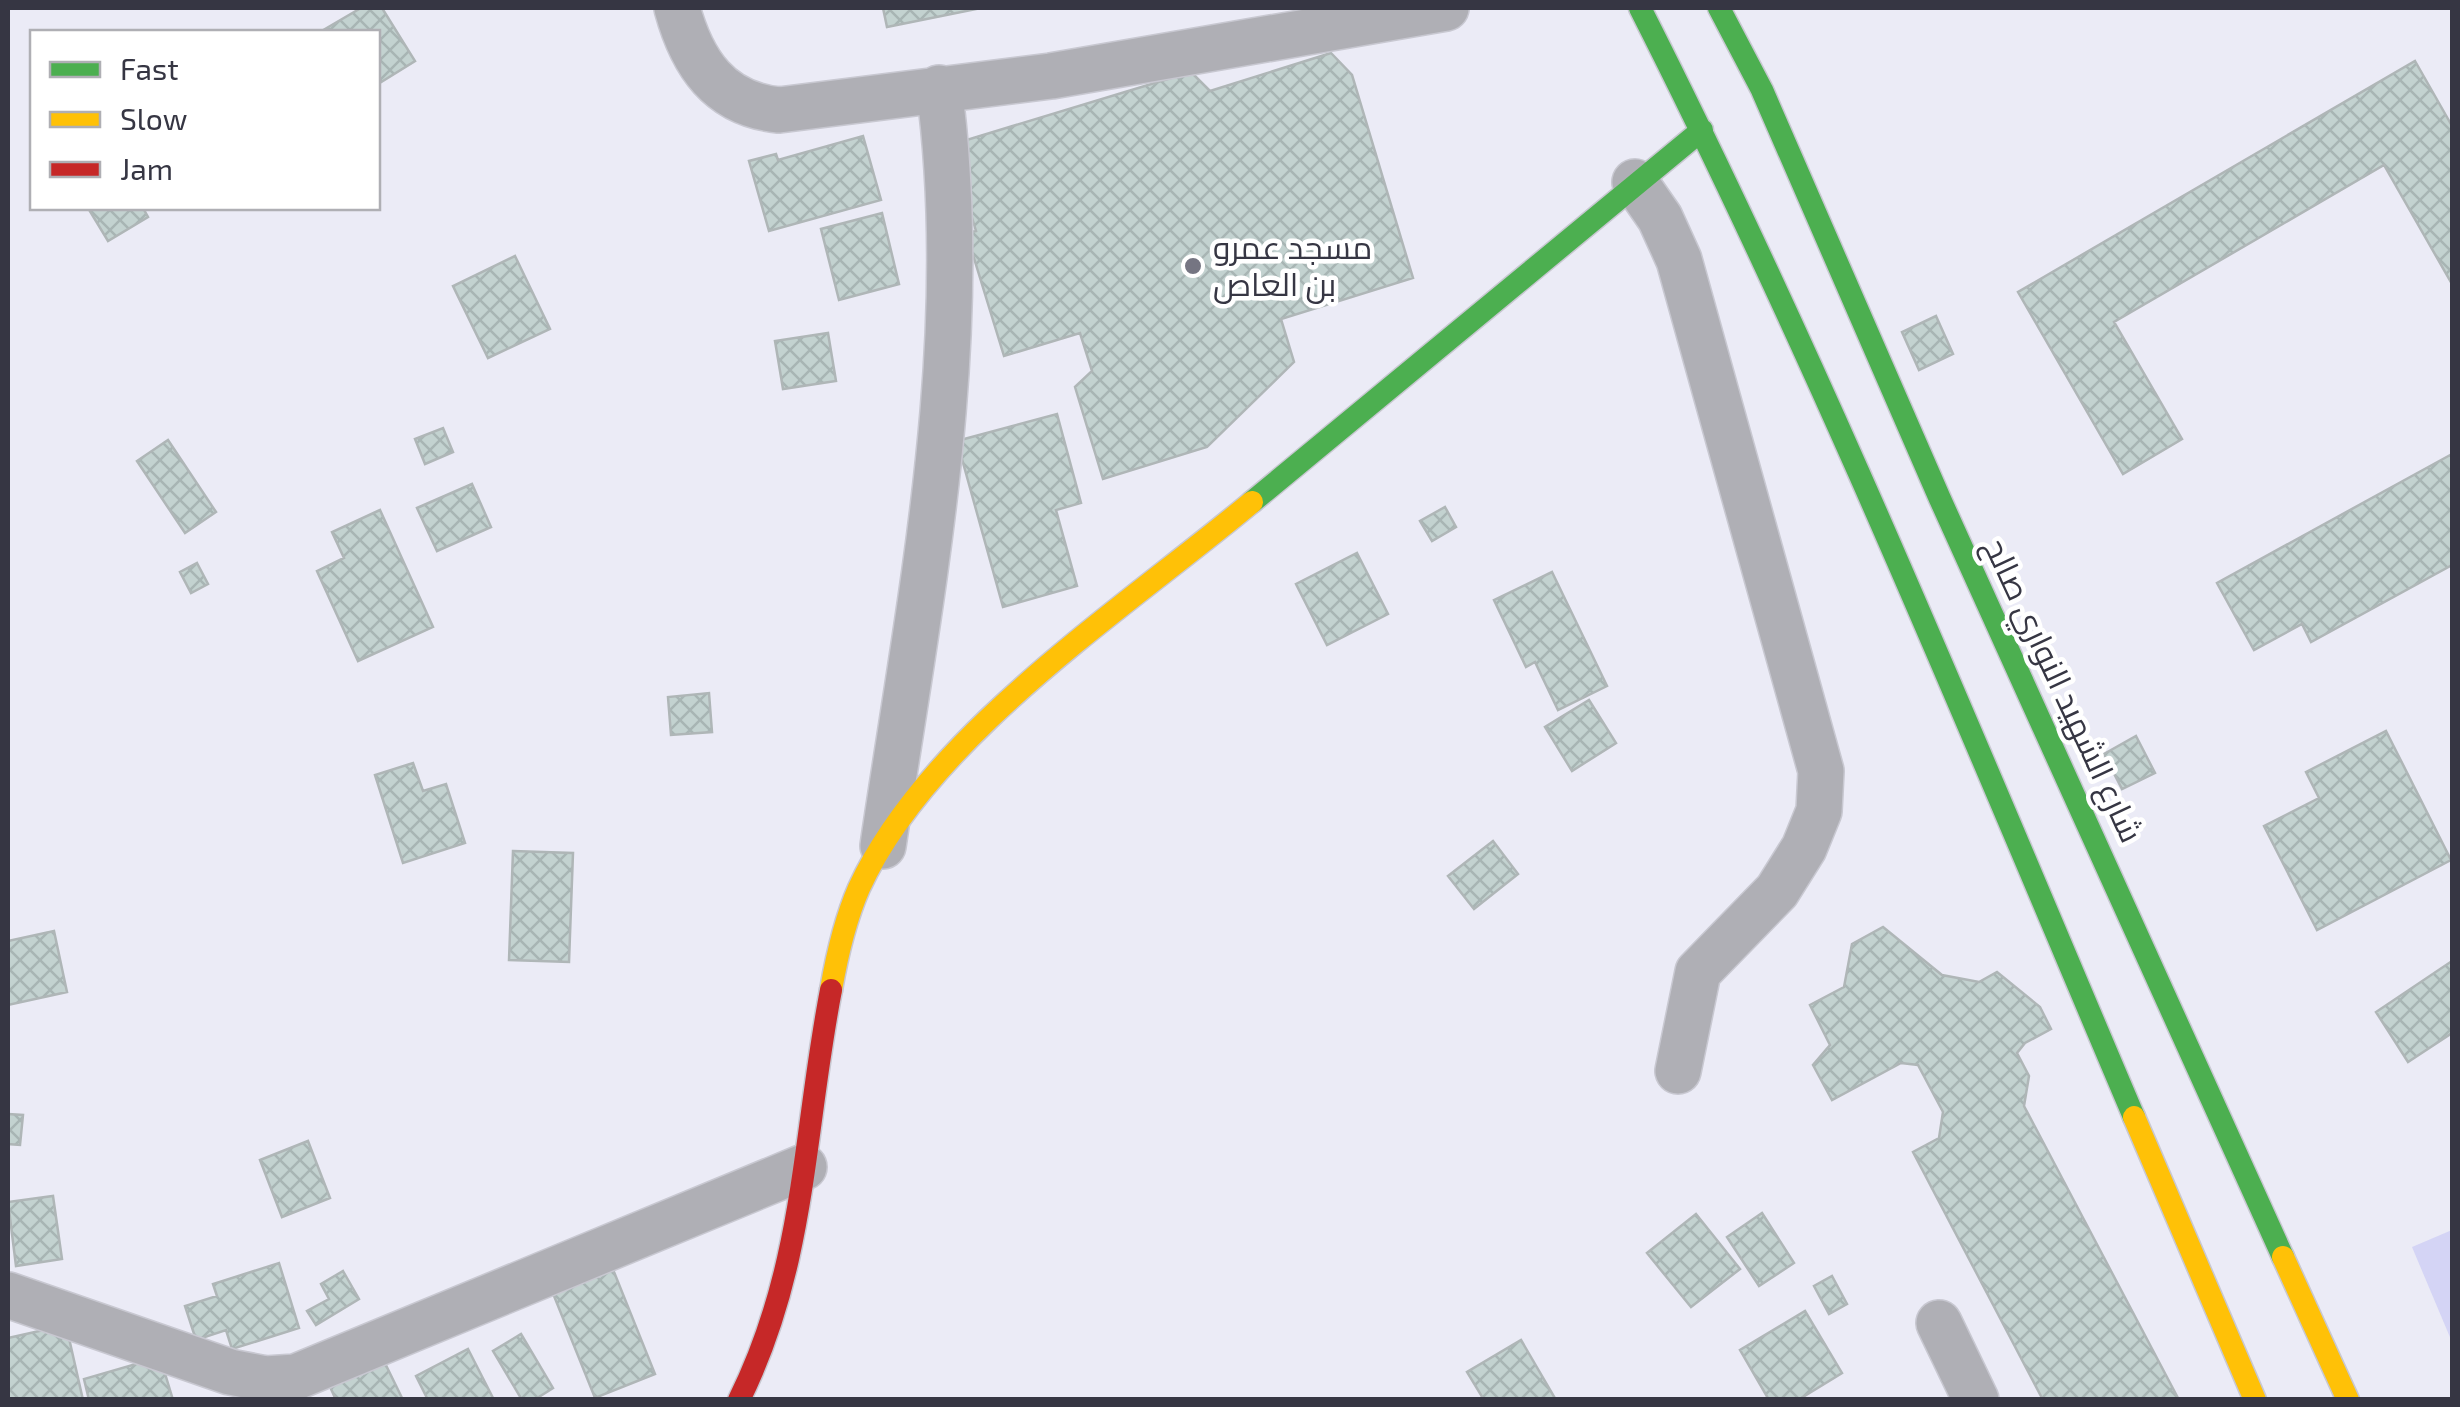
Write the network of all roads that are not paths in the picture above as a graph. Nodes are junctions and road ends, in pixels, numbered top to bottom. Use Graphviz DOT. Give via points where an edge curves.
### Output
graph roads {
  1 [pos="677,8"];
  2 [pos="1446,8"];
  3 [pos="1640,8"];
  4 [pos="1719,8"];
  5 [pos="939,88"];
  6 [pos="1702,130"];
  7 [pos="1635,182"];
  8 [pos="882,849"];
  9 [pos="1678,1071"];
  10 [pos="804,1167"];
  11 [pos="8,1296"];
  12 [pos="1939,1323"];
  13 [pos="739,1400"];
  14 [pos="1976,1400"];
  15 [pos="2255,1400"];
  16 [pos="2348,1400"];
  1 -- 5 [label="street" via="706,73 752,107 806,107"];
  2 -- 5 [label="street" via="1051,76"];
  3 -- 6 [label="street"];
  4 -- 16 [label="street, شارع الشهيد النواري صالح" via="1762,90 2078,819"];
  5 -- 8 [label="street" via="951,251 947,380"];
  6 -- 7 [label="street"];
  6 -- 15 [label="street" via="2029,843"];
  7 -- 8 [label="street" via="1014,702 942,773"];
  7 -- 9 [label="street" via="1679,260 1822,771 1819,811 1804,848 1777,891 1698,972"];
  8 -- 10 [label="street" via="846,919 824,1013"];
  10 -- 11 [label="street" via="296,1377 230,1372"];
  10 -- 13 [label="street" via="783,1301"];
  12 -- 14 [label="street"];
}
